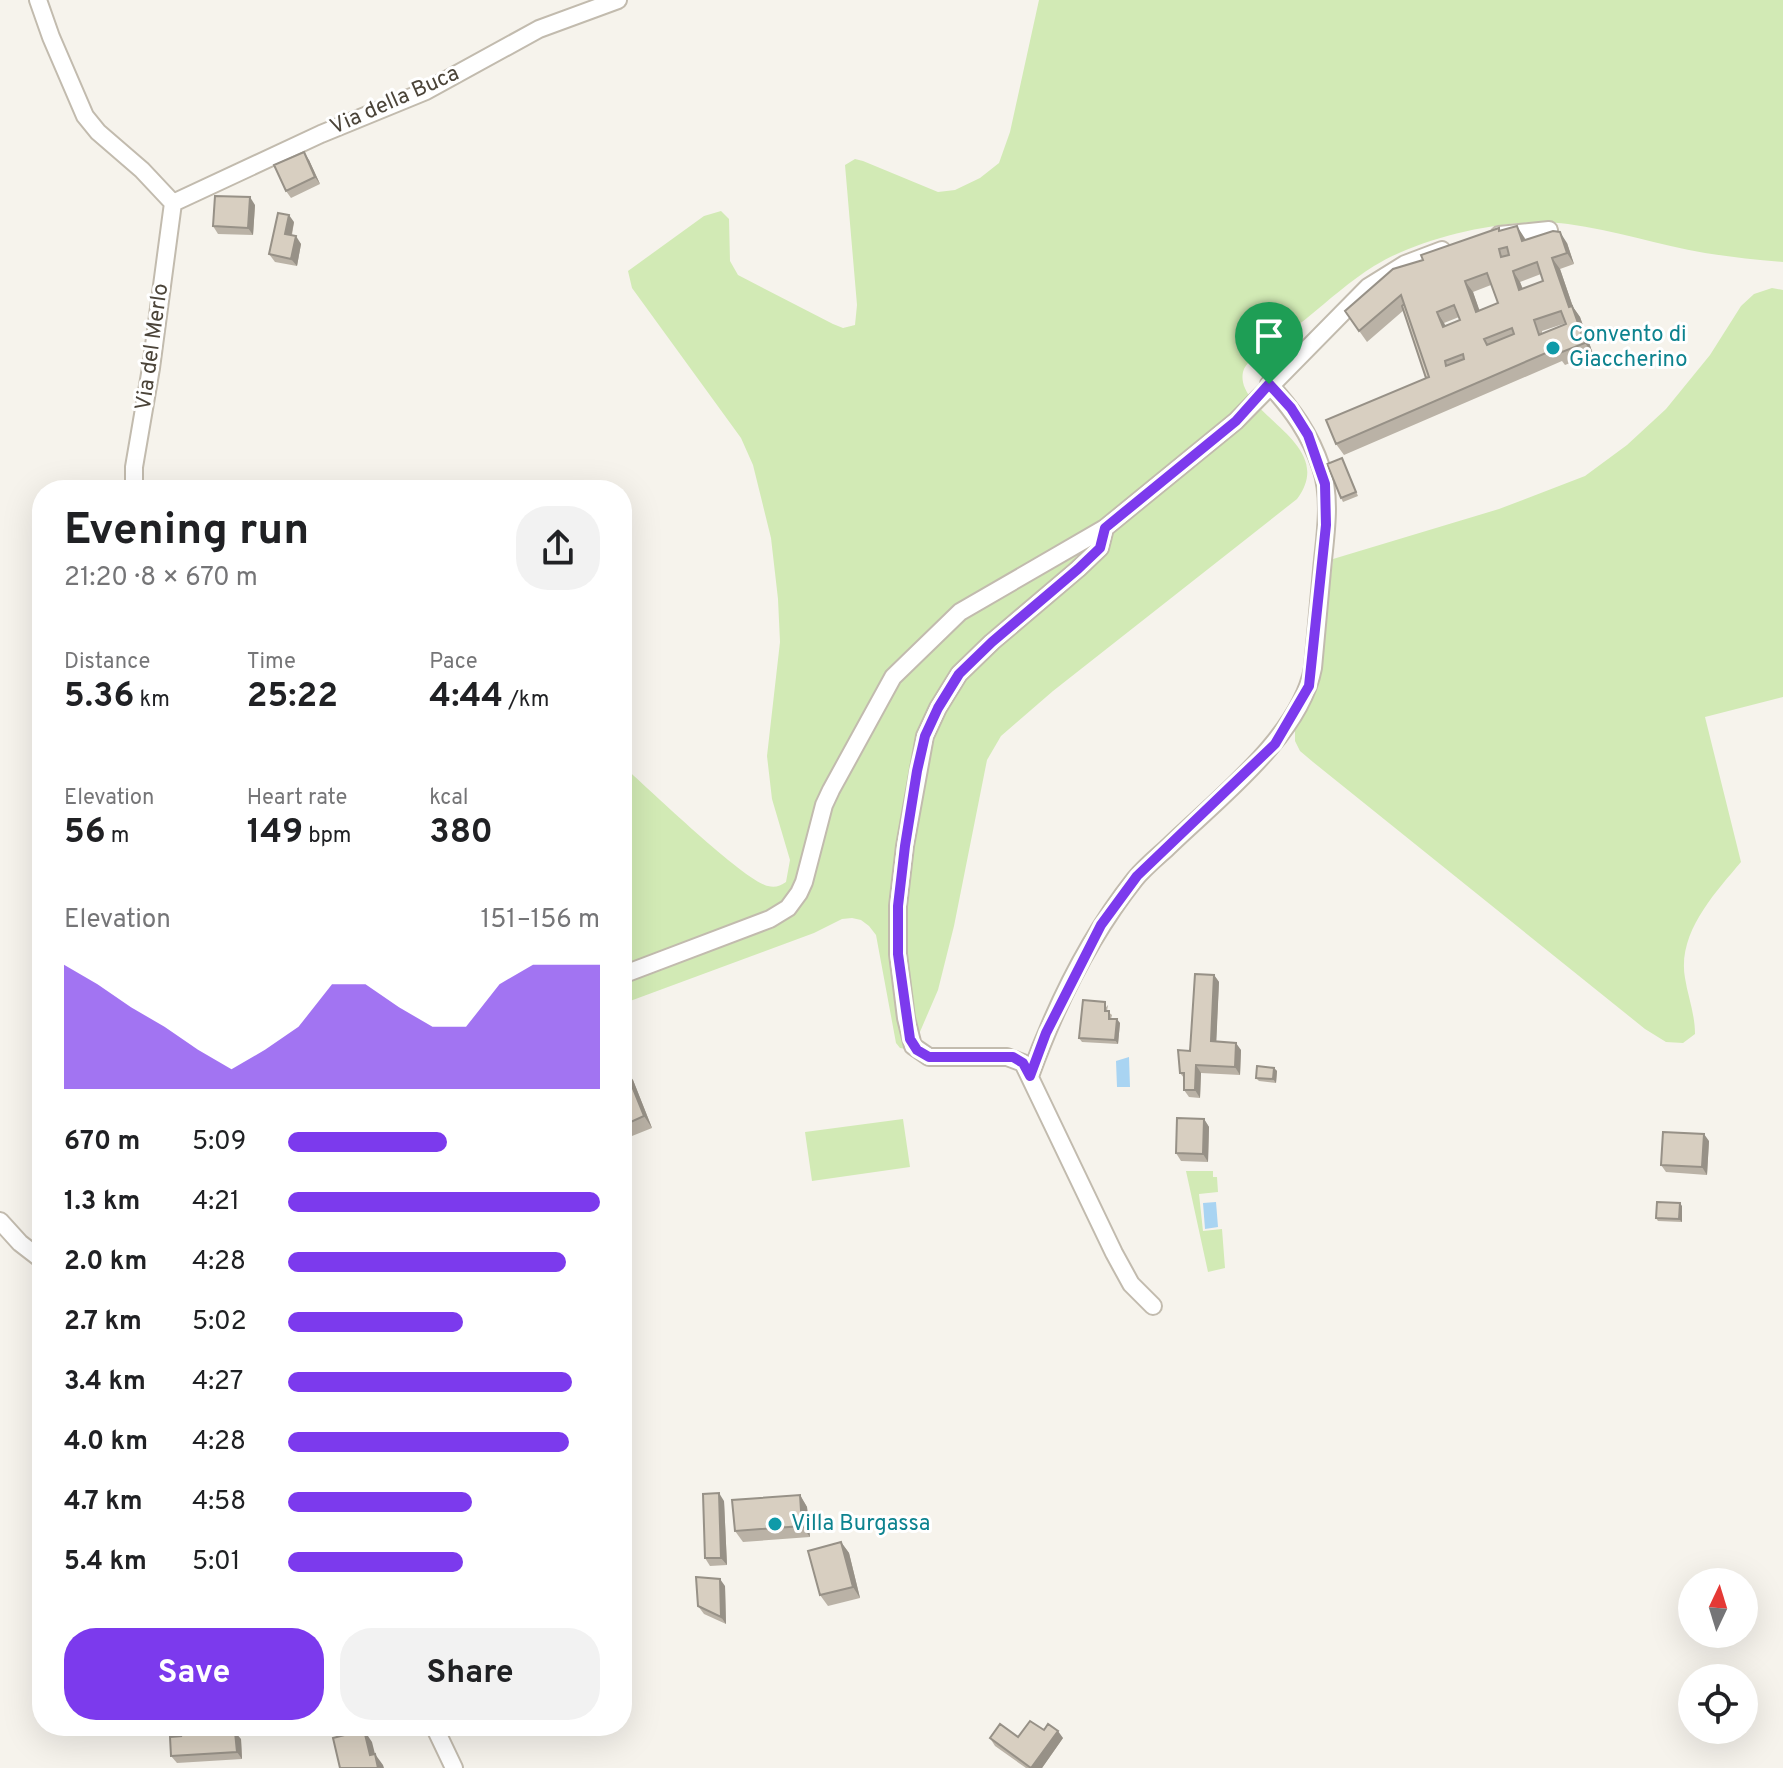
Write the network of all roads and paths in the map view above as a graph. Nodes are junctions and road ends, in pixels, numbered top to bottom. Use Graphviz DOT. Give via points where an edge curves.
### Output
graph roads {
  1 [pos="38,0"];
  2 [pos="618,0"];
  3 [pos="173,203"];
  4 [pos="1549,230"];
  5 [pos="1269,384"];
  6 [pos="134,480"];
  7 [pos="1105,528"];
  8 [pos="632,971"];
  9 [pos="1030,1076"];
  10 [pos="0,1221"];
  11 [pos="32,1252"];
  12 [pos="1153,1306"];
  13 [pos="439,1736"];
  14 [pos="454,1768"];
  1 -- 3 [label="street" via="85,116"];
  2 -- 3 [label="street, Via della Buca" via="539,29 426,91"];
  3 -- 6 [label="street, Via del Merlo"];
  4 -- 5 [label="street" via="1507,233 1405,264 1368,287"];
  5 -- 7 [label="street" via="1236,421"];
  5 -- 9 [label="street" via="1308,435 1325,484 1326,525 1309,686 1275,744 1137,876 1101,925"];
  7 -- 8 [label="street" via="960,612 893,677 831,790 804,882 788,908 753,927"];
  7 -- 9 [label="street" via="1100,548 959,674 925,736 905,846 898,954 913,1046 929,1057 1013,1057"];
  9 -- 12 [label="street" via="1114,1253 1131,1284"];
  10 -- 11 [label="street"];
  13 -- 14 [label="street"];
}
